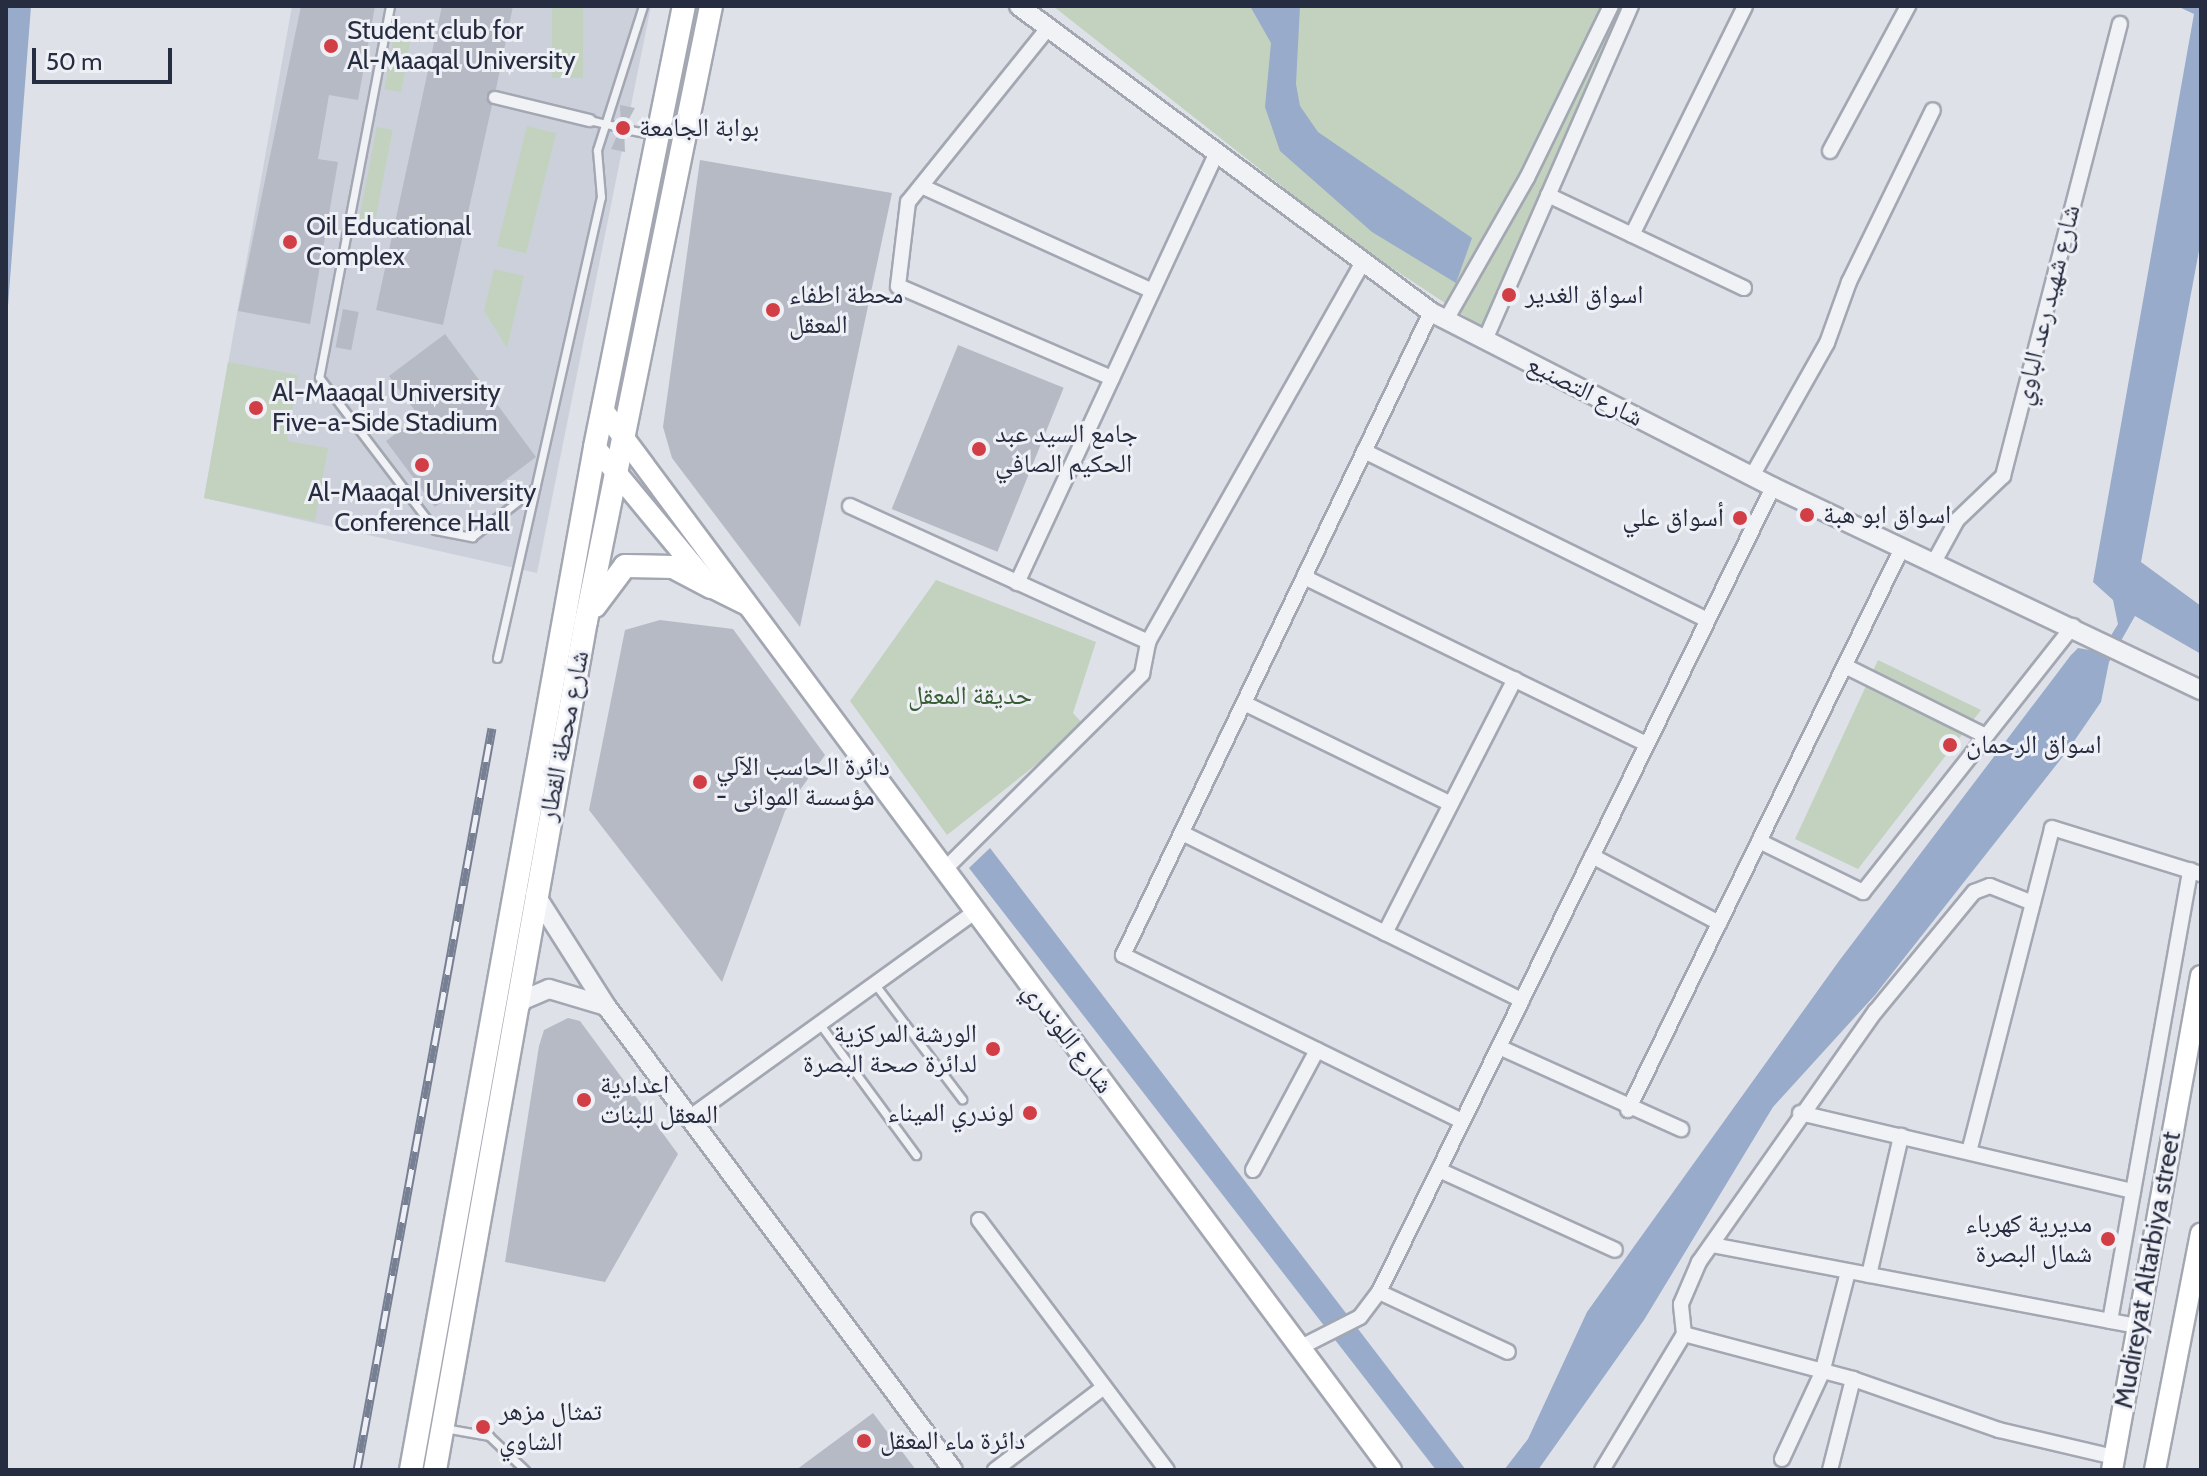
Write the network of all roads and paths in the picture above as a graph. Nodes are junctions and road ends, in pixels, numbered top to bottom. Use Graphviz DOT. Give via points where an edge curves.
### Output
graph roads {
  1 [pos="390,6"];
  2 [pos="643,6"];
  3 [pos="684,6"];
  4 [pos="711,6"];
  5 [pos="1019,6"];
  6 [pos="1611,6"];
  7 [pos="1631,6"];
  8 [pos="1745,6"];
  9 [pos="1908,6"];
  10 [pos="2120,24"];
  11 [pos="1048,28"];
  12 [pos="494,97"];
  13 [pos="1933,110"];
  14 [pos="589,120"];
  15 [pos="603,123"];
  16 [pos="615,126"];
  17 [pos="630,130"];
  18 [pos="657,135"];
  19 [pos="1830,151"];
  20 [pos="1216,154"];
  21 [pos="921,186"];
  22 [pos="1548,195"];
  23 [pos="638,230"];
  24 [pos="1632,235"];
  25 [pos="663,237"];
  26 [pos="1362,263"];
  27 [pos="1744,288"];
  28 [pos="1152,291"];
  29 [pos="1438,316"];
  30 [pos="1485,340"];
  31 [pos="1112,378"];
  32 [pos="603,410"];
  33 [pos="626,433"];
  34 [pos="595,447"];
  35 [pos="1364,451"];
  36 [pos="619,475"];
  37 [pos="1752,476"];
  38 [pos="1773,487"];
  39 [pos="535,488"];
  40 [pos="850,506"];
  41 [pos="1901,550"];
  42 [pos="1933,564"];
  43 [pos="1304,577"];
  44 [pos="1017,583"];
  45 [pos="711,587"];
  46 [pos="747,605"];
  47 [pos="1708,620"];
  48 [pos="586,621"];
  49 [pos="2073,626"];
  50 [pos="1148,642"];
  51 [pos="497,658"];
  52 [pos="1845,666"];
  53 [pos="1515,679"];
  54 [pos="2201,690"];
  55 [pos="1244,703"];
  56 [pos="1986,736"];
  57 [pos="1647,744"];
  58 [pos="1451,804"];
  59 [pos="1182,833"];
  60 [pos="1759,841"];
  61 [pos="1592,856"];
  62 [pos="944,870"];
  63 [pos="2196,872"];
  64 [pos="535,894"];
  65 [pos="2033,903"];
  66 [pos="975,912"];
  67 [pos="1719,923"];
  68 [pos="1385,933"];
  69 [pos="2201,976"];
  70 [pos="872,981"];
  71 [pos="1522,1000"];
  72 [pos="606,1006"];
  73 [pos="513,1019"];
  74 [pos="818,1022"];
  75 [pos="2195,1046"];
  76 [pos="1499,1047"];
  77 [pos="1317,1050"];
  78 [pos="962,1099"];
  79 [pos="1628,1110"];
  80 [pos="1800,1113"];
  81 [pos="689,1118"];
  82 [pos="1462,1121"];
  83 [pos="1681,1129"];
  84 [pos="1901,1136"];
  85 [pos="1969,1152"];
  86 [pos="916,1155"];
  87 [pos="1253,1170"];
  88 [pos="1439,1170"];
  89 [pos="2133,1191"];
  90 [pos="979,1220"];
  91 [pos="2201,1233"];
  92 [pos="1712,1245"];
  93 [pos="1615,1250"];
  94 [pos="1848,1272"];
  95 [pos="1869,1275"];
  96 [pos="1379,1292"];
  97 [pos="2110,1321"];
  98 [pos="2138,1326"];
  99 [pos="1684,1334"];
  100 [pos="1299,1348"];
  101 [pos="1508,1352"];
  102 [pos="1822,1373"];
  103 [pos="1853,1379"];
  104 [pos="1104,1387"];
  105 [pos="442,1427"];
  106 [pos="1782,1459"];
  107 [pos="2113,1464"];
  108 [pos="411,1470"];
  109 [pos="435,1470"];
  110 [pos="525,1470"];
  111 [pos="953,1470"];
  112 [pos="995,1470"];
  113 [pos="1167,1470"];
  114 [pos="1391,1470"];
  115 [pos="1602,1470"];
  116 [pos="1830,1470"];
  117 [pos="2155,1470"];
  1 -- 39 [label="lane" via="319,377 435,530 472,537"];
  2 -- 15 [label="lane" via="631,60"];
  3 -- 18 [label="main road, شارع محطة القطار"];
  4 -- 25 [label="main road, شارع محطة القطار"];
  5 -- 11 [label="street, شارع التصنيع"];
  6 -- 29 [label="street" via="1527,178"];
  7 -- 22 [label="street"];
  8 -- 24 [label="street"];
  9 -- 19 [label="street"];
  10 -- 42 [label="street, شارع شهيد رعد الباوي" via="2003,476 1957,520"];
  11 -- 20 [label="street, شارع التصنيع"];
  11 -- 21 [label="street"];
  12 -- 14 [label="street"];
  13 -- 37 [label="street" via="1849,282 1827,343"];
  14 -- 15 [label="lane"];
  15 -- 16 [label="lane"];
  15 -- 39 [label="lane" via="596,156 601,197"];
  17 -- 18 [label="lane"];
  18 -- 23 [label="main road, شارع محطة القطار"];
  20 -- 26 [label="street, شارع التصنيع"];
  20 -- 28 [label="street"];
  21 -- 28 [label="street"];
  21 -- 31 [label="street" via="908,202 898,286"];
  22 -- 24 [label="street"];
  22 -- 30 [label="street"];
  23 -- 25 [label="main road"];
  23 -- 32 [label="main road, شارع محطة القطار"];
  24 -- 27 [label="street"];
  25 -- 33 [label="main road, شارع محطة القطار"];
  26 -- 29 [label="street, شارع التصنيع"];
  26 -- 50 [label="street"];
  28 -- 31 [label="street"];
  29 -- 30 [label="street, شارع التصنيع"];
  29 -- 35 [label="street"];
  30 -- 37 [label="street, شارع التصنيع"];
  31 -- 44 [label="street"];
  32 -- 33 [label="main road, شارع اللوندري"];
  32 -- 34 [label="main road, شارع محطة القطار"];
  33 -- 36 [label="main road, شارع محطة القطار"];
  33 -- 46 [label="main road, شارع اللوندري"];
  34 -- 36 [label="main road"];
  34 -- 108 [label="main road, شارع محطة القطار"];
  35 -- 43 [label="street"];
  35 -- 47 [label="street"];
  36 -- 45 [label="main road"];
  36 -- 48 [label="main road, شارع محطة القطار"];
  37 -- 38 [label="street, شارع التصنيع"];
  38 -- 41 [label="street, شارع التصنيع"];
  38 -- 47 [label="street"];
  39 -- 51 [label="lane"];
  40 -- 44 [label="street"];
  41 -- 42 [label="street, شارع التصنيع"];
  41 -- 52 [label="street"];
  42 -- 49 [label="street, شارع التصنيع"];
  43 -- 53 [label="street"];
  43 -- 55 [label="street"];
  44 -- 50 [label="street"];
  45 -- 46 [label="main road"];
  45 -- 48 [label="main road" via="673,567 625,566"];
  46 -- 62 [label="main road, شارع اللوندري"];
  47 -- 57 [label="street"];
  48 -- 64 [label="main road, شارع محطة القطار"];
  49 -- 54 [label="street, شارع التصنيع"];
  49 -- 56 [label="street"];
  50 -- 62 [label="street" via="1142,674 1125,697"];
  52 -- 56 [label="street"];
  52 -- 60 [label="street"];
  53 -- 57 [label="street"];
  53 -- 58 [label="street"];
  55 -- 58 [label="street"];
  55 -- 59 [label="street"];
  56 -- 60 [label="street" via="1863,892"];
  57 -- 61 [label="street"];
  58 -- 68 [label="street"];
  59 -- 68 [label="street"];
  59 -- 77 [label="street" via="1123,955"];
  60 -- 67 [label="street"];
  61 -- 67 [label="street"];
  61 -- 71 [label="street"];
  62 -- 66 [label="main road, شارع اللوندري"];
  63 -- 65 [label="street" via="2052,828"];
  63 -- 89 [label="street"];
  64 -- 72 [label="street"];
  64 -- 73 [label="main road, شارع محطة القطار"];
  65 -- 80 [label="street" via="1990,886 1974,892"];
  65 -- 85 [label="street"];
  66 -- 70 [label="street"];
  66 -- 100 [label="main road, شارع اللوندري"];
  67 -- 79 [label="street"];
  68 -- 71 [label="street"];
  69 -- 75 [label="main road, Mudireyat Altarbiya street"];
  70 -- 74 [label="street"];
  70 -- 78 [label="lane"];
  71 -- 76 [label="street"];
  72 -- 73 [label="street" via="549,989 523,1000"];
  72 -- 81 [label="street"];
  73 -- 105 [label="main road, شارع محطة القطار"];
  74 -- 81 [label="street"];
  74 -- 86 [label="lane"];
  75 -- 98 [label="main road, Mudireyat Altarbiya street"];
  76 -- 79 [label="street"];
  76 -- 82 [label="street"];
  77 -- 82 [label="street"];
  77 -- 87 [label="street"];
  79 -- 83 [label="street"];
  80 -- 84 [label="street"];
  80 -- 92 [label="street"];
  81 -- 111 [label="street"];
  82 -- 88 [label="street"];
  84 -- 85 [label="street"];
  84 -- 95 [label="street"];
  85 -- 89 [label="street"];
  88 -- 93 [label="street"];
  88 -- 96 [label="street"];
  89 -- 97 [label="street"];
  90 -- 104 [label="street"];
  91 -- 117 [label="main road"];
  92 -- 94 [label="street"];
  92 -- 99 [label="street" via="1681,1304"];
  94 -- 95 [label="street"];
  94 -- 102 [label="street"];
  95 -- 97 [label="street"];
  96 -- 100 [label="street" via="1360,1317"];
  96 -- 101 [label="street"];
  97 -- 98 [label="street"];
  98 -- 107 [label="main road, Mudireyat Altarbiya street"];
  99 -- 102 [label="street"];
  99 -- 115 [label="street"];
  100 -- 114 [label="main road, شارع اللوندري"];
  102 -- 103 [label="street"];
  102 -- 106 [label="street"];
  103 -- 107 [label="street"];
  103 -- 116 [label="street"];
  104 -- 112 [label="street"];
  104 -- 113 [label="street"];
  105 -- 109 [label="main road, شارع محطة القطار"];
  105 -- 110 [label="lane" via="489,1436"];
}
